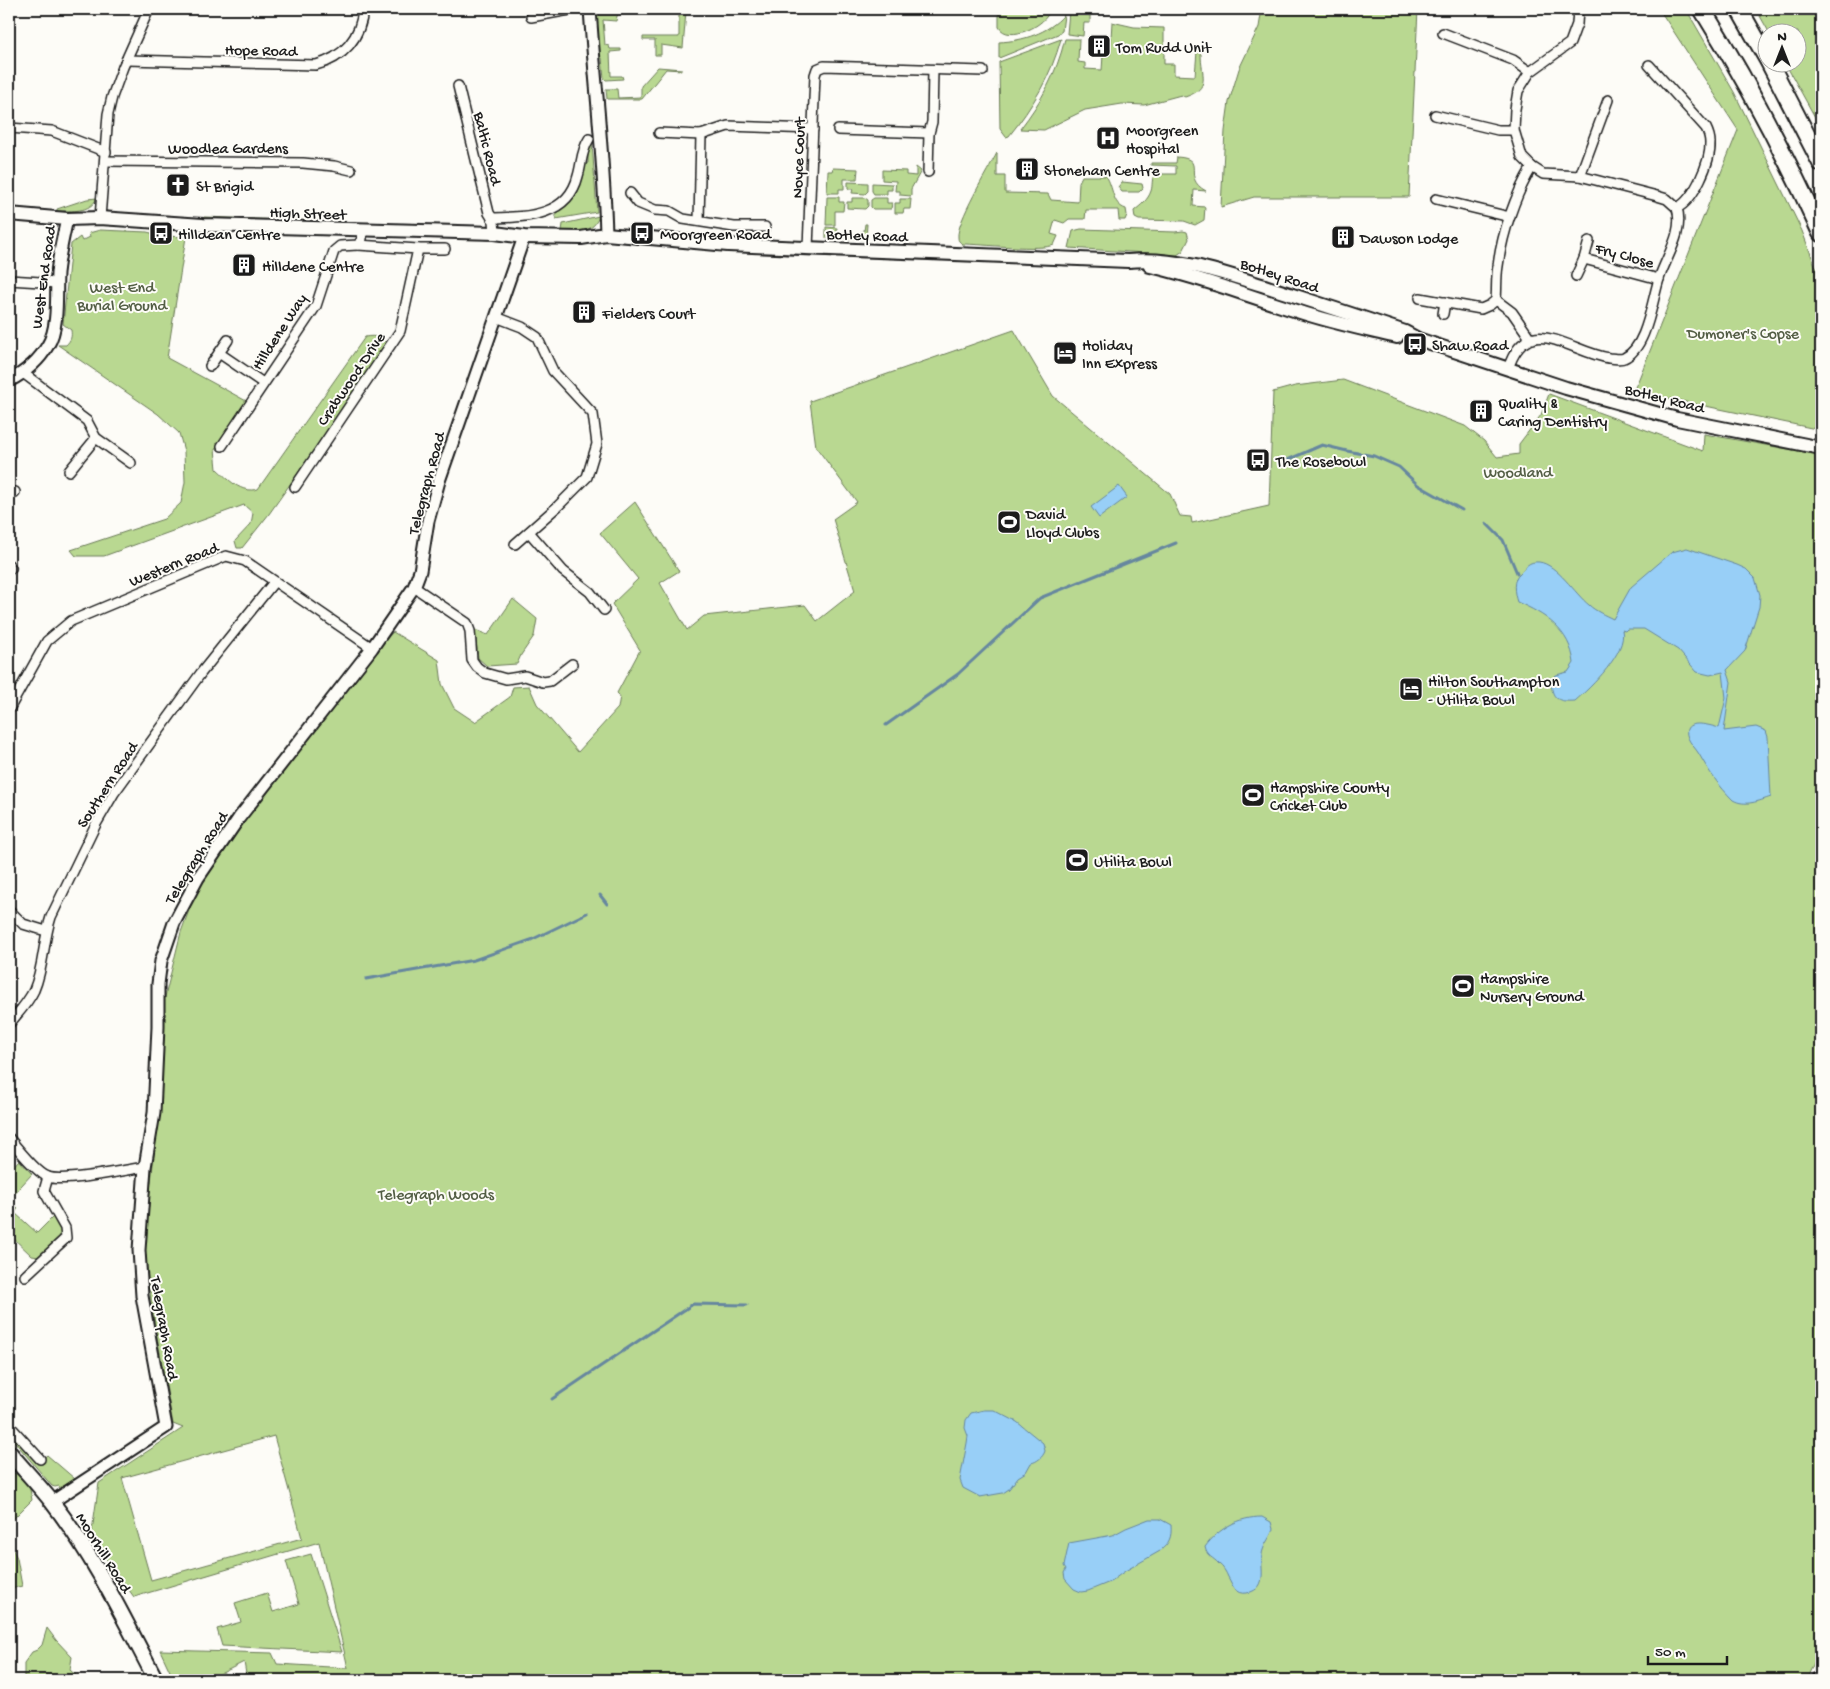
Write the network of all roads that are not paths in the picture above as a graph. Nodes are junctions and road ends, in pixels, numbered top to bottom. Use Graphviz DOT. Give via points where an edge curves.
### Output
graph roads {
  1 [pos="149,9"];
  2 [pos="363,9"];
  3 [pos="574,9"];
  4 [pos="590,9"];
  5 [pos="1578,9"];
  6 [pos="1702,9"];
  7 [pos="1739,9"];
  8 [pos="531,16"];
  9 [pos="1443,33"];
  10 [pos="1758,44"];
  11 [pos="126,60"];
  12 [pos="1649,64"];
  13 [pos="933,70"];
  14 [pos="983,71"];
  15 [pos="1530,72"];
  16 [pos="1773,72"];
  17 [pos="458,86"];
  18 [pos="1608,100"];
  19 [pos="1435,116"];
  20 [pos="9,128"];
  21 [pos="813,129"];
  22 [pos="838,130"];
  23 [pos="1514,130"];
  24 [pos="659,133"];
  25 [pos="929,133"];
  26 [pos="701,135"];
  27 [pos="589,139"];
  28 [pos="105,157"];
  29 [pos="1821,164"];
  30 [pos="1532,168"];
  31 [pos="351,170"];
  32 [pos="928,172"];
  33 [pos="1580,176"];
  34 [pos="630,194"];
  35 [pos="1436,199"];
  36 [pos="1677,208"];
  37 [pos="9,214"];
  38 [pos="1510,217"];
  39 [pos="100,218"];
  40 [pos="492,218"];
  41 [pos="67,219"];
  42 [pos="699,220"];
  43 [pos="765,227"];
  44 [pos="362,230"];
  45 [pos="495,233"];
  46 [pos="1821,233"];
  47 [pos="606,234"];
  48 [pos="524,236"];
  49 [pos="1589,241"];
  50 [pos="358,245"];
  51 [pos="808,248"];
  52 [pos="418,249"];
  53 [pos="445,249"];
  54 [pos="1584,259"];
  55 [pos="1576,276"];
  56 [pos="1659,278"];
  57 [pos="9,280"];
  58 [pos="57,283"];
  59 [pos="1420,298"];
  60 [pos="1496,300"];
  61 [pos="1445,302"];
  62 [pos="1443,314"];
  63 [pos="496,317"];
  64 [pos="1530,338"];
  65 [pos="228,340"];
  66 [pos="219,353"];
  67 [pos="210,366"];
  68 [pos="1508,369"];
  69 [pos="23,373"];
  70 [pos="9,382"];
  71 [pos="263,383"];
  72 [pos="96,438"];
  73 [pos="222,446"];
  74 [pos="1821,448"];
  75 [pos="130,463"];
  76 [pos="68,471"];
  77 [pos="295,487"];
  78 [pos="528,532"];
  79 [pos="515,544"];
  80 [pos="9,565"];
  81 [pos="9,570"];
  82 [pos="274,582"];
  83 [pos="414,586"];
  84 [pos="604,610"];
  85 [pos="372,648"];
  86 [pos="572,664"];
  87 [pos="9,709"];
  88 [pos="9,910"];
  89 [pos="46,931"];
  90 [pos="9,1024"];
  91 [pos="9,1138"];
  92 [pos="145,1167"];
  93 [pos="48,1177"];
  94 [pos="25,1276"];
  95 [pos="9,1425"];
  96 [pos="9,1452"];
  97 [pos="40,1458"];
  98 [pos="52,1502"];
  99 [pos="156,1680"];
  1 -- 11 [label="street"];
  2 -- 11 [label="street, Hope Road" via="359,30 349,47 316,65"];
  3 -- 8 [label="street"];
  4 -- 47 [label="street"];
  5 -- 15 [label="street" via="1570,43"];
  6 -- 46 [label="highway" via="1792,169"];
  7 -- 10 [label="highway"];
  9 -- 15 [label="street" via="1513,60"];
  11 -- 28 [label="street" via="108,114"];
  12 -- 36 [label="street" via="1706,128 1710,138 1710,149 1693,194"];
  13 -- 14 [label="street"];
  13 -- 21 [label="street, Noyce Court" via="824,66 815,75"];
  13 -- 25 [label="street"];
  15 -- 23 [label="street" via="1518,91"];
  16 -- 29 [label="highway"];
  17 -- 40 [label="street, Baltic Road"];
  18 -- 33 [label="street"];
  19 -- 23 [label="street" via="1498,130"];
  20 -- 28 [label="street" via="52,131"];
  21 -- 26 [label="street" via="728,126"];
  21 -- 51 [label="street, Noyce Court"];
  22 -- 25 [label="street"];
  23 -- 30 [label="street" via="1522,157"];
  24 -- 26 [label="street"];
  25 -- 32 [label="street"];
  26 -- 42 [label="street"];
  27 -- 40 [label="street" via="584,146 576,186 565,200 536,215"];
  28 -- 31 [label="street, Woodlea Gardens" via="303,159"];
  28 -- 39 [label="street"];
  30 -- 33 [label="street" via="1543,174"];
  30 -- 38 [label="street"];
  33 -- 36 [label="street" via="1667,199"];
  34 -- 42 [label="street" via="638,203 655,210 669,210 683,219"];
  35 -- 38 [label="street"];
  36 -- 56 [label="street" via="1680,219 1678,233"];
  37 -- 41 [label="main road, High Street"];
  38 -- 60 [label="street" via="1497,266"];
  39 -- 41 [label="main road, High Street"];
  39 -- 44 [label="main road, High Street"];
  40 -- 45 [label="street, Baltic Road"];
  41 -- 58 [label="street, West End Road"];
  42 -- 43 [label="street" via="734,227"];
  44 -- 45 [label="main road, High Street"];
  44 -- 50 [label="street"];
  45 -- 48 [label="main road, High Street"];
  47 -- 48 [label="main road, High Street" via="581,238"];
  47 -- 51 [label="main road, Botley Road" via="728,245"];
  48 -- 63 [label="street, Telegraph Road"];
  49 -- 54 [label="street, Fry Close"];
  50 -- 52 [label="street"];
  50 -- 71 [label="street, Hilldene Way" via="340,246 334,251 316,306"];
  51 -- 68 [label="main road, Botley Road" via="1128,261 1185,274 1352,327 1418,339"];
  52 -- 53 [label="street"];
  52 -- 77 [label="street, Crabwood Drive" via="400,331"];
  54 -- 55 [label="street, Fry Close"];
  54 -- 56 [label="street, Fry Close"];
  56 -- 64 [label="street" via="1644,332 1637,347 1624,358 1600,356 1552,339"];
  57 -- 58 [label="street"];
  58 -- 69 [label="street, West End Road" via="55,321 49,344"];
  59 -- 61 [label="street"];
  60 -- 61 [label="street" via="1481,309"];
  60 -- 64 [label="street" via="1512,312"];
  61 -- 62 [label="street"];
  63 -- 78 [label="street" via="537,337 553,372 593,414 597,444 587,477"];
  63 -- 83 [label="street, Telegraph Road" via="439,481"];
  64 -- 68 [label="street" via="1520,346"];
  65 -- 66 [label="street"];
  66 -- 67 [label="street"];
  66 -- 71 [label="street, Hilldene Way"];
  68 -- 74 [label="main road, Botley Road" via="1677,418"];
  69 -- 70 [label="street, West End Road"];
  69 -- 72 [label="street" via="87,421"];
  71 -- 73 [label="street, Hilldene Way"];
  72 -- 75 [label="street"];
  72 -- 76 [label="street"];
  78 -- 79 [label="street"];
  78 -- 84 [label="street" via="563,571 590,592"];
  80 -- 81 [label="street"];
  82 -- 85 [label="street, Western Road"];
  82 -- 87 [label="street, Western Road" via="245,561 226,556 70,621 47,641"];
  82 -- 89 [label="street, Southern Road" via="201,673 114,793"];
  83 -- 85 [label="street, Telegraph Road"];
  83 -- 86 [label="street" via="468,623 472,660 485,673 506,679 525,676 542,682 550,681"];
  85 -- 92 [label="street, Telegraph Road" via="239,818 198,878 174,923 161,961 158,984 154,1113"];
  88 -- 89 [label="street" via="23,924"];
  89 -- 90 [label="street, Southern Road" via="34,990"];
  91 -- 93 [label="street"];
  92 -- 93 [label="street" via="72,1178"];
  92 -- 98 [label="street, Telegraph Road" via="140,1273 166,1427"];
  93 -- 94 [label="street" via="44,1191 65,1228 66,1238"];
  95 -- 97 [label="street"];
  96 -- 98 [label="main road, Moorhill Road"];
  98 -- 99 [label="main road, Moorhill Road" via="119,1608"];
}
